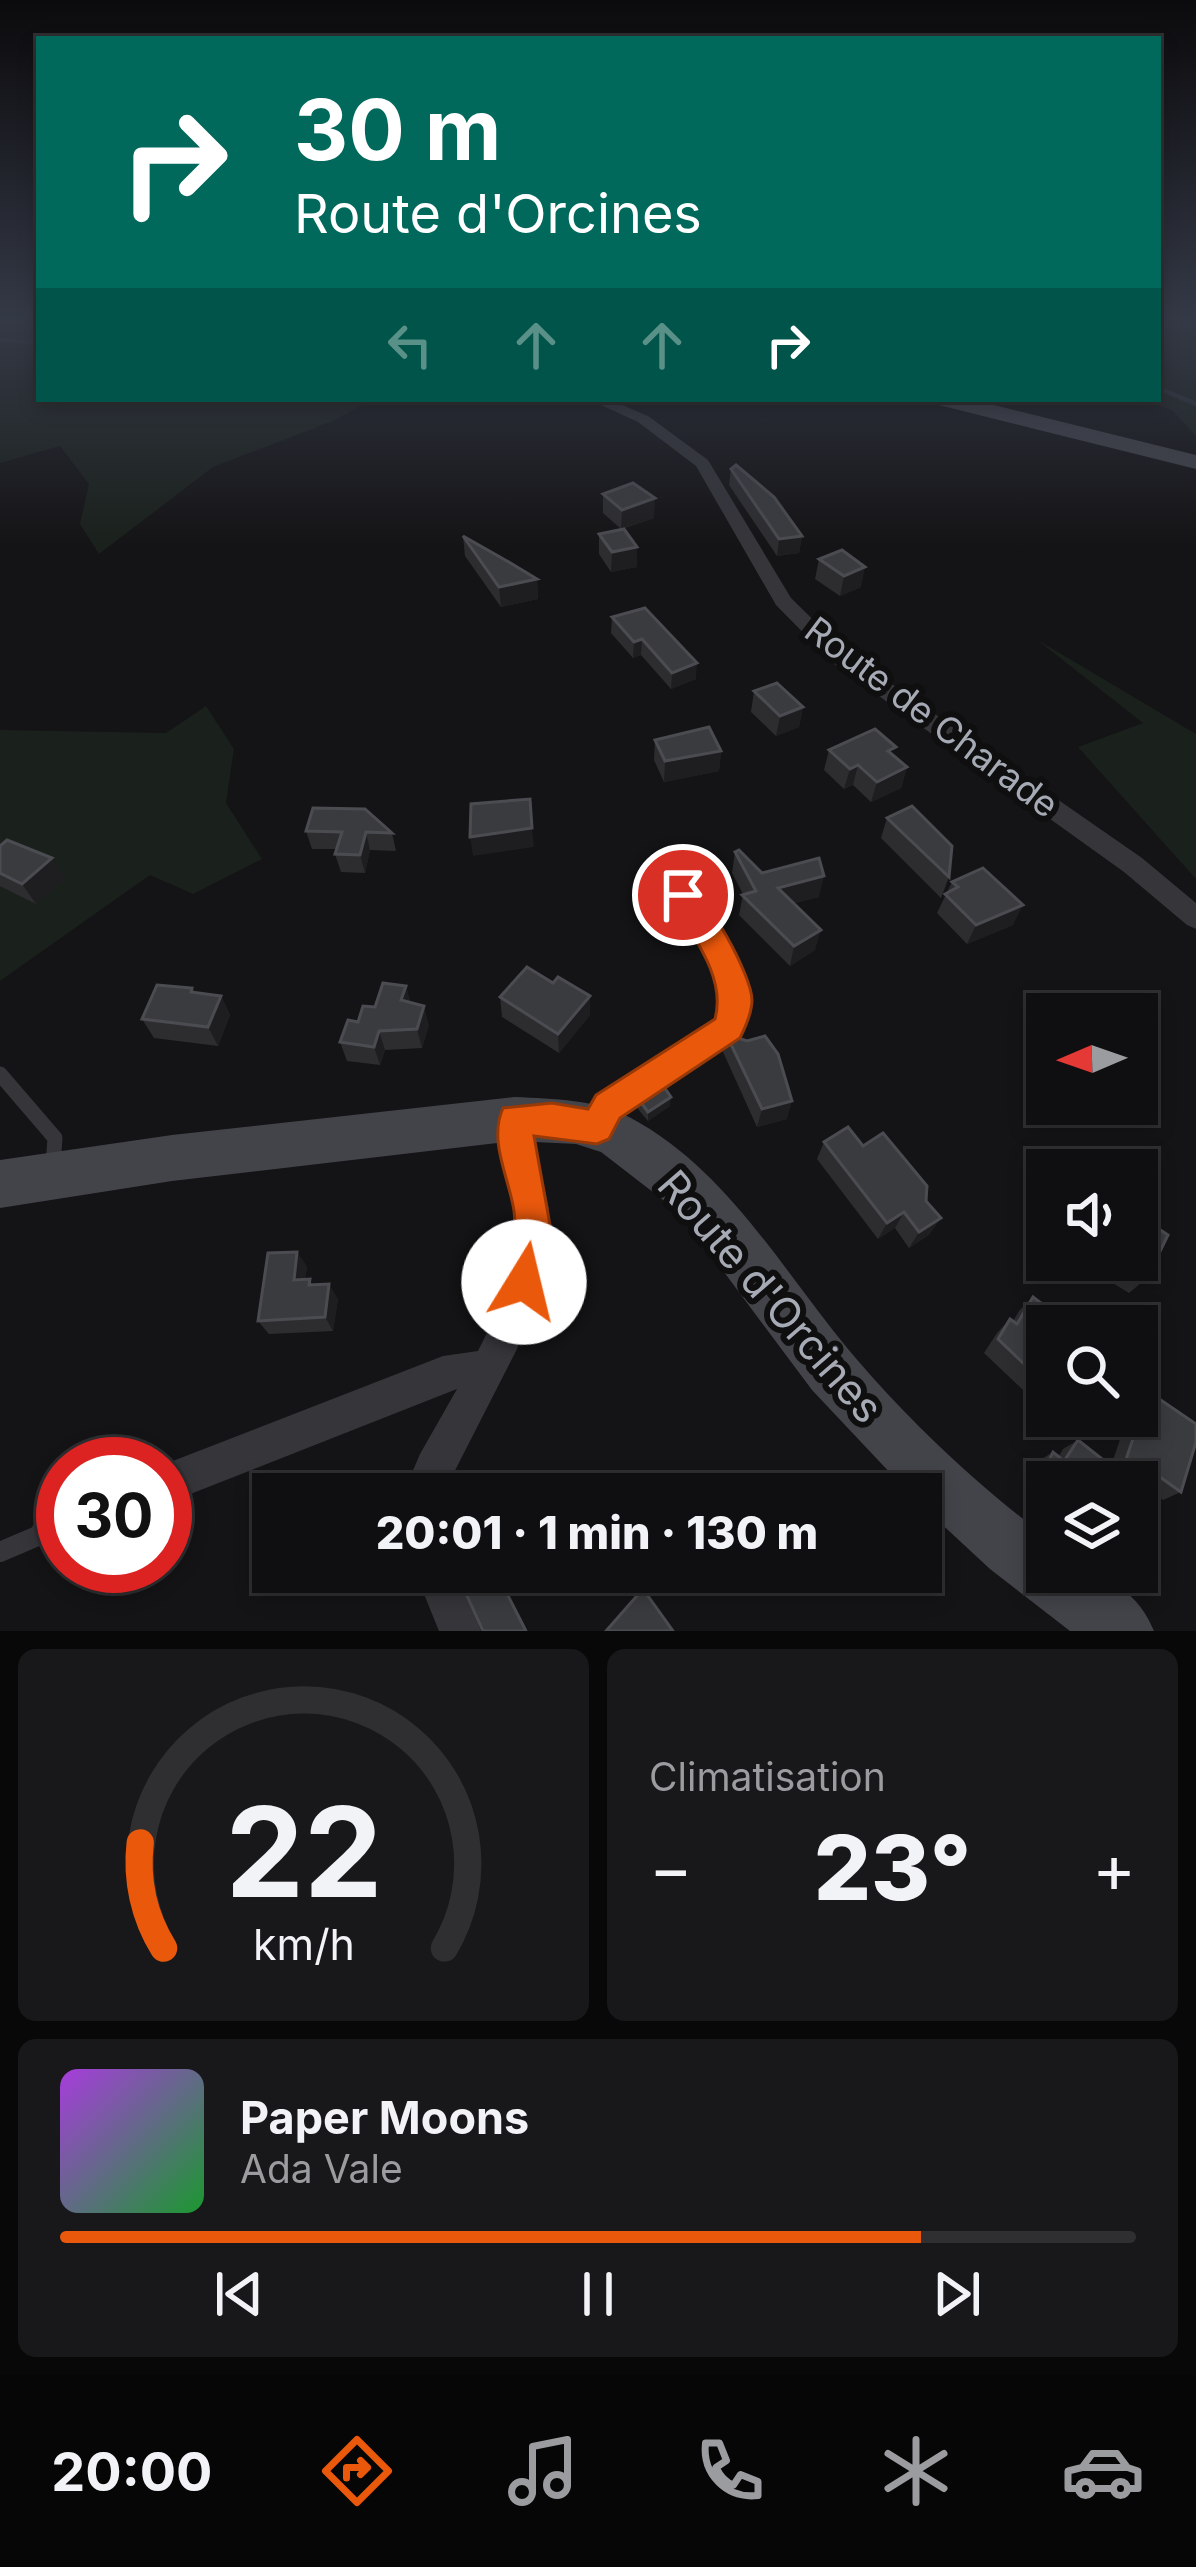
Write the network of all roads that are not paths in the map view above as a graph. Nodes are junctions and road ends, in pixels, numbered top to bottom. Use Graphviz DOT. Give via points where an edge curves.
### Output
graph roads {
  1 [pos="602,402"];
  2 [pos="955,402"];
  3 [pos="1196,462"];
  4 [pos="683,895"];
  5 [pos="1196,918"];
  6 [pos="0,1074"];
  7 [pos="515,1119"];
  8 [pos="597,1127"];
  9 [pos="52,1173"];
  10 [pos="0,1184"];
  11 [pos="488,1370"];
  12 [pos="192,1473"];
  13 [pos="434,1473"];
  14 [pos="36,1536"];
  15 [pos="0,1552"];
  16 [pos="445,1593"];
  17 [pos="460,1631"];
  18 [pos="1122,1631"];
  1 -- 5 [label="street, Route de Charade" via="643,419 703,463 783,601 840,658"];
  2 -- 3 [label="main road"];
  4 -- 8 [label="street" via="736,999 728,1028 608,1106"];
  6 -- 9 [label="lane" via="55,1138"];
  7 -- 8 [label="main road, Route d'Orcines"];
  7 -- 9 [label="main road, Route d'Orcines"];
  7 -- 11 [label="street" via="533,1236 507,1333"];
  8 -- 18 [label="main road, Route d'Orcines" via="629,1141 697,1196 831,1371 907,1452 1010,1548"];
  9 -- 10 [label="main road, Route d'Orcines"];
  11 -- 12 [label="street" via="442,1374"];
  11 -- 13 [label="street"];
  14 -- 15 [label="lane"];
  16 -- 17 [label="street"];
}
